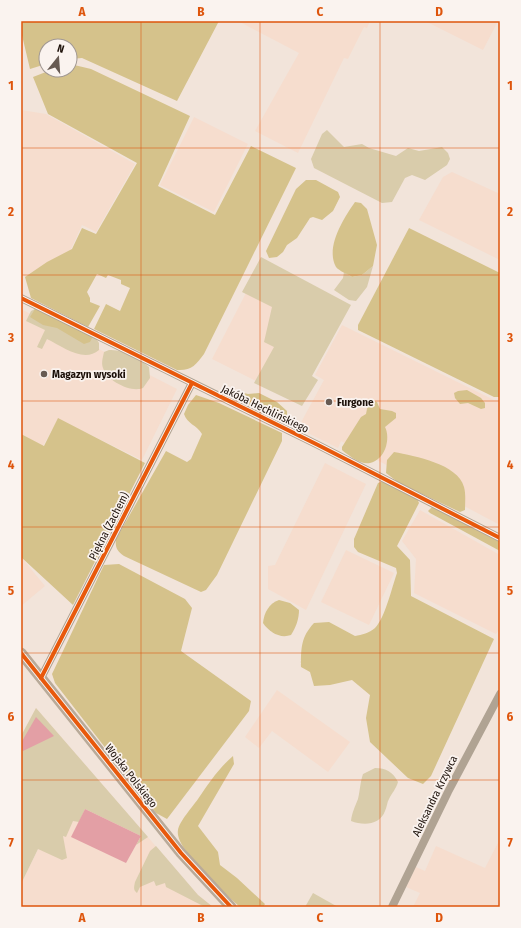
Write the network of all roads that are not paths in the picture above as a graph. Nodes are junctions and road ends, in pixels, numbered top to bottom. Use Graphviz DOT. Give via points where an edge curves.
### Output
graph roads {
  1 [pos="21,298"];
  2 [pos="192,383"];
  3 [pos="500,538"];
  4 [pos="21,653"];
  5 [pos="41,678"];
  6 [pos="500,694"];
  7 [pos="231,907"];
  8 [pos="392,907"];
  1 -- 2 [label="street, Jakóba Hechlińskiego"];
  2 -- 3 [label="street, Jakóba Hechlińskiego"];
  2 -- 5 [label="street, Piękna (Zachem)"];
  4 -- 5 [label="street, Wojska Polskiego"];
  5 -- 7 [label="street, Wojska Polskiego" via="181,853"];
  6 -- 8 [label="street, Aleksandra Krzywca" via="448,792"];
}
